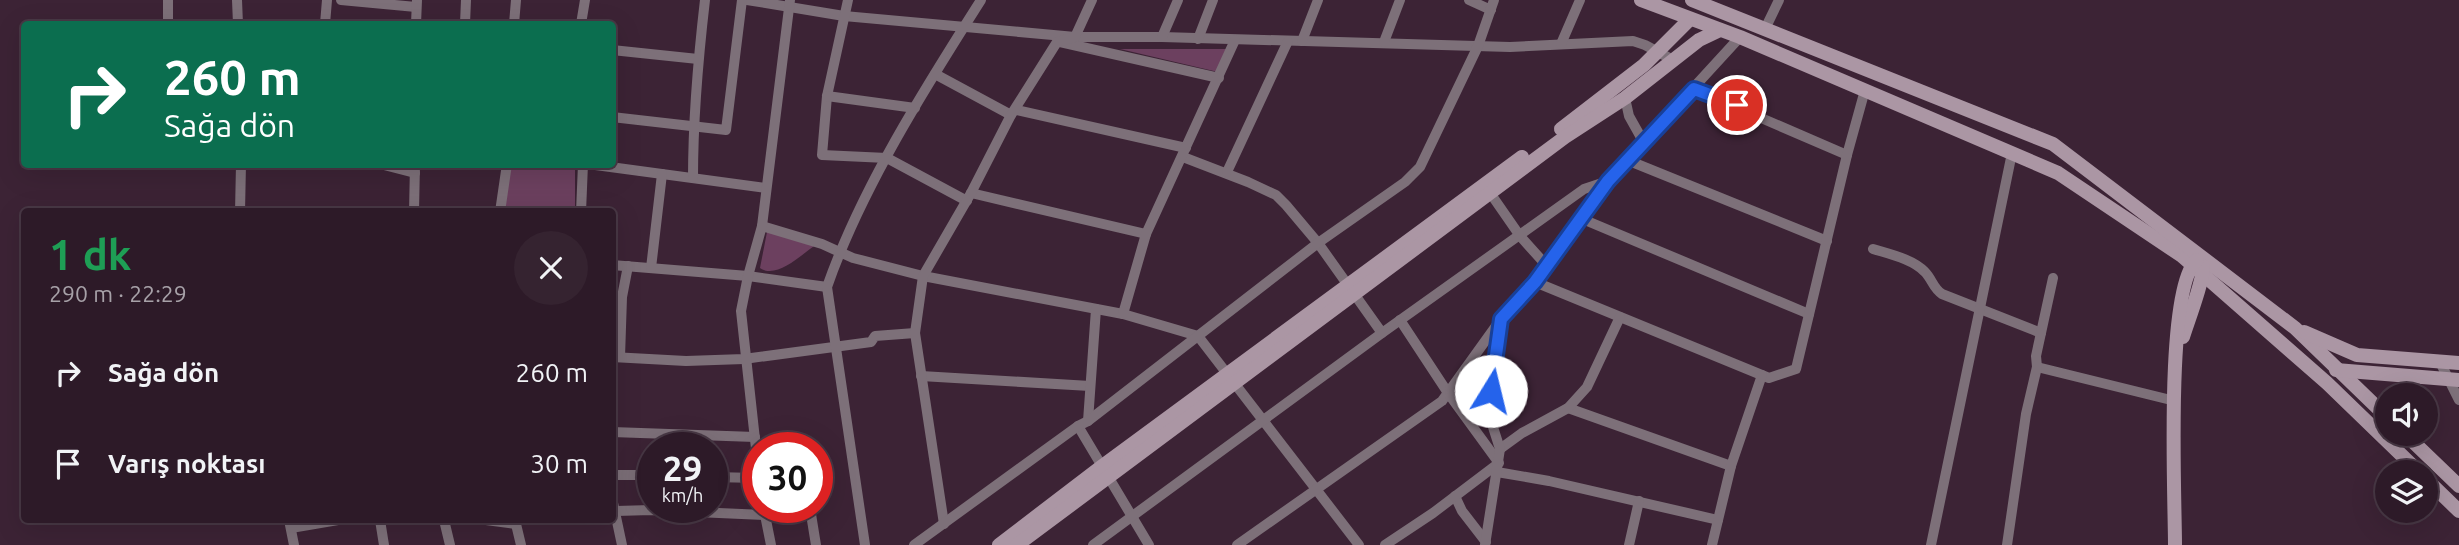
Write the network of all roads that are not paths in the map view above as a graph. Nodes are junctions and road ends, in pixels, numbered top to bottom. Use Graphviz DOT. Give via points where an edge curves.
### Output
graph roads {
  1 [pos="168,0"];
  2 [pos="237,0"];
  3 [pos="327,0"];
  4 [pos="341,0"];
  5 [pos="466,0"];
  6 [pos="516,0"];
  7 [pos="585,0"];
  8 [pos="705,0"];
  9 [pos="745,0"];
  10 [pos="848,0"];
  11 [pos="981,0"];
  12 [pos="1092,0"];
  13 [pos="1178,0"];
  14 [pos="1213,0"];
  15 [pos="1318,0"];
  16 [pos="1400,0"];
  17 [pos="1469,0"];
  18 [pos="1580,0"];
  19 [pos="1641,0"];
  20 [pos="1695,0"];
  21 [pos="1779,0"];
  22 [pos="417,3"];
  23 [pos="789,3"];
  24 [pos="1493,5"];
  25 [pos="844,16"];
  26 [pos="1690,19"];
  27 [pos="168,21"];
  28 [pos="238,21"];
  29 [pos="325,21"];
  30 [pos="416,21"];
  31 [pos="465,21"];
  32 [pos="514,21"];
  33 [pos="582,21"];
  34 [pos="963,27"];
  35 [pos="1766,29"];
  36 [pos="1720,30"];
  37 [pos="1075,37"];
  38 [pos="1163,37"];
  39 [pos="1740,37"];
  40 [pos="1198,39"];
  41 [pos="1235,40"];
  42 [pos="1289,41"];
  43 [pos="1302,41"];
  44 [pos="1058,42"];
  45 [pos="1384,42"];
  46 [pos="1561,44"];
  47 [pos="1478,46"];
  48 [pos="616,50"];
  49 [pos="1658,52"];
  50 [pos="698,59"];
  51 [pos="1674,60"];
  52 [pos="935,74"];
  53 [pos="1219,78"];
  54 [pos="1694,89"];
  55 [pos="1865,90"];
  56 [pos="827,96"];
  57 [pos="1625,98"];
  58 [pos="915,108"];
  59 [pos="1014,113"];
  60 [pos="616,117"];
  61 [pos="693,127"];
  62 [pos="1643,141"];
  63 [pos="1184,152"];
  64 [pos="2012,153"];
  65 [pos="1847,155"];
  66 [pos="887,158"];
  67 [pos="1627,160"];
  68 [pos="241,168"];
  69 [pos="506,168"];
  70 [pos="586,168"];
  71 [pos="616,168"];
  72 [pos="415,169"];
  73 [pos="1227,172"];
  74 [pos="662,174"];
  75 [pos="692,178"];
  76 [pos="1608,181"];
  77 [pos="766,188"];
  78 [pos="1487,189"];
  79 [pos="969,197"];
  80 [pos="240,208"];
  81 [pos="414,208"];
  82 [pos="501,208"];
  83 [pos="581,208"];
  84 [pos="1580,218"];
  85 [pos="762,226"];
  86 [pos="1146,234"];
  87 [pos="1520,236"];
  88 [pos="1827,241"];
  89 [pos="1318,243"];
  90 [pos="1873,249"];
  91 [pos="840,250"];
  92 [pos="2197,260"];
  93 [pos="616,265"];
  94 [pos="1546,265"];
  95 [pos="628,266"];
  96 [pos="651,268"];
  97 [pos="2204,275"];
  98 [pos="748,276"];
  99 [pos="923,276"];
  100 [pos="2053,278"];
  101 [pos="1535,282"];
  102 [pos="827,287"];
  103 [pos="1350,290"];
  104 [pos="1979,307"];
  105 [pos="1096,309"];
  106 [pos="1123,314"];
  107 [pos="1810,314"];
  108 [pos="1619,317"];
  109 [pos="1501,319"];
  110 [pos="1400,320"];
  111 [pos="2295,328"];
  112 [pos="915,333"];
  113 [pos="1382,333"];
  114 [pos="2041,333"];
  115 [pos="1198,336"];
  116 [pos="837,346"];
  117 [pos="2366,356"];
  118 [pos="616,357"];
  119 [pos="744,359"];
  120 [pos="2440,362"];
  121 [pos="2459,363"];
  122 [pos="2175,365"];
  123 [pos="2037,367"];
  124 [pos="2338,370"];
  125 [pos="2313,371"];
  126 [pos="1762,375"];
  127 [pos="2386,375"];
  128 [pos="921,376"];
  129 [pos="1232,379"];
  130 [pos="2454,380"];
  131 [pos="1090,386"];
  132 [pos="1448,393"];
  133 [pos="2366,397"];
  134 [pos="2459,400"];
  135 [pos="2175,401"];
  136 [pos="2375,406"];
  137 [pos="1568,408"];
  138 [pos="2354,410"];
  139 [pos="1088,421"];
  140 [pos="1265,421"];
  141 [pos="1077,426"];
  142 [pos="616,432"];
  143 [pos="754,432"];
  144 [pos="742,437"];
  145 [pos="2417,446"];
  146 [pos="1500,449"];
  147 [pos="2406,460"];
  148 [pos="1731,466"];
  149 [pos="1498,467"];
  150 [pos="1104,472"];
  151 [pos="616,475"];
  152 [pos="637,475"];
  153 [pos="2459,486"];
  154 [pos="1316,491"];
  155 [pos="2438,491"];
  156 [pos="1455,496"];
  157 [pos="1639,502"];
  158 [pos="616,511"];
  159 [pos="742,511"];
  160 [pos="2459,511"];
  161 [pos="616,516"];
  162 [pos="1130,517"];
  163 [pos="1718,520"];
  164 [pos="380,523"];
  165 [pos="445,523"];
  166 [pos="516,523"];
  167 [pos="766,523"];
  168 [pos="812,523"];
  169 [pos="290,524"];
  170 [pos="944,524"];
  171 [pos="1254,540"];
  172 [pos="1486,544"];
  173 [pos="294,545"];
  174 [pos="384,545"];
  175 [pos="450,545"];
  176 [pos="521,545"];
  177 [pos="622,545"];
  178 [pos="771,545"];
  179 [pos="816,545"];
  180 [pos="865,545"];
  181 [pos="914,545"];
  182 [pos="999,545"];
  183 [pos="1017,545"];
  184 [pos="1093,545"];
  185 [pos="1149,545"];
  186 [pos="1237,545"];
  187 [pos="1359,545"];
  188 [pos="1385,545"];
  189 [pos="1629,545"];
  190 [pos="1712,545"];
  191 [pos="1931,545"];
  192 [pos="2007,545"];
  193 [pos="2175,545"];
  1 -- 27 [label="street"];
  2 -- 28 [label="street"];
  3 -- 29 [label="street"];
  4 -- 22 [label="street"];
  5 -- 31 [label="street"];
  6 -- 32 [label="street"];
  7 -- 33 [label="street"];
  8 -- 50 [label="street"];
  9 -- 23 [label="street"];
  9 -- 61 [label="street" via="726,130"];
  10 -- 25 [label="street"];
  11 -- 34 [label="street"];
  12 -- 37 [label="street"];
  13 -- 38 [label="street"];
  14 -- 40 [label="street"];
  15 -- 43 [label="street"];
  16 -- 45 [label="street"];
  17 -- 24 [label="street"];
  18 -- 46 [label="street"];
  19 -- 26 [label="main road"];
  20 -- 35 [label="main road"];
  21 -- 35 [label="street"];
  22 -- 30 [label="street"];
  23 -- 25 [label="street"];
  23 -- 77 [label="street"];
  24 -- 47 [label="street"];
  25 -- 34 [label="street"];
  25 -- 56 [label="street"];
  26 -- 36 [label="main road"];
  26 -- 49 [label="main road"];
  34 -- 37 [label="street"];
  34 -- 52 [label="street"];
  35 -- 92 [label="main road" via="2053,144"];
  36 -- 39 [label="main road"];
  36 -- 51 [label="main road"];
  37 -- 38 [label="street"];
  37 -- 44 [label="street"];
  38 -- 40 [label="street"];
  39 -- 54 [label="street"];
  39 -- 55 [label="main road"];
  40 -- 41 [label="street"];
  41 -- 42 [label="street"];
  41 -- 53 [label="street"];
  42 -- 43 [label="street"];
  42 -- 73 [label="street"];
  43 -- 45 [label="street"];
  44 -- 53 [label="street"];
  44 -- 59 [label="street"];
  45 -- 47 [label="street"];
  46 -- 47 [label="street"];
  46 -- 49 [label="street" via="1633,41"];
  47 -- 89 [label="street" via="1420,167"];
  48 -- 50 [label="street"];
  49 -- 51 [label="street"];
  49 -- 78 [label="main road"];
  50 -- 61 [label="street"];
  51 -- 57 [label="main road"];
  52 -- 58 [label="street"];
  52 -- 59 [label="street"];
  53 -- 63 [label="street"];
  54 -- 62 [label="street"];
  54 -- 65 [label="street"];
  55 -- 64 [label="main road"];
  55 -- 65 [label="street"];
  56 -- 58 [label="street"];
  56 -- 66 [label="street" via="822,155"];
  57 -- 62 [label="street"];
  57 -- 78 [label="main road"];
  58 -- 66 [label="street"];
  59 -- 63 [label="street"];
  59 -- 79 [label="street"];
  60 -- 61 [label="street"];
  61 -- 75 [label="street"];
  62 -- 67 [label="street"];
  63 -- 73 [label="street"];
  63 -- 86 [label="street"];
  64 -- 92 [label="main road" via="2057,173"];
  64 -- 104 [label="street"];
  65 -- 88 [label="street"];
  66 -- 79 [label="street"];
  66 -- 91 [label="street"];
  67 -- 76 [label="street"];
  67 -- 88 [label="street"];
  68 -- 80 [label="street"];
  69 -- 82 [label="street"];
  70 -- 83 [label="street"];
  71 -- 74 [label="street"];
  72 -- 81 [label="street"];
  73 -- 89 [label="street" via="1276,195"];
  74 -- 75 [label="street"];
  74 -- 96 [label="street"];
  75 -- 77 [label="street"];
  76 -- 84 [label="street"];
  76 -- 87 [label="street" via="1584,189"];
  77 -- 85 [label="street"];
  78 -- 87 [label="street"];
  78 -- 103 [label="main road"];
  79 -- 86 [label="street"];
  79 -- 99 [label="street"];
  84 -- 94 [label="street"];
  84 -- 107 [label="street"];
  85 -- 91 [label="street"];
  85 -- 98 [label="street"];
  86 -- 106 [label="street"];
  87 -- 94 [label="street"];
  87 -- 110 [label="street"];
  88 -- 107 [label="street"];
  89 -- 103 [label="street"];
  89 -- 115 [label="street"];
  90 -- 104 [label="street" via="1926,272 1942,294"];
  91 -- 99 [label="street" via="853,258"];
  91 -- 102 [label="street"];
  92 -- 97 [label="main road"];
  92 -- 111 [label="main road"];
  92 -- 122 [label="main road" via="2180,301"];
  93 -- 95 [label="street"];
  94 -- 101 [label="street"];
  95 -- 96 [label="street"];
  95 -- 118 [label="street"];
  96 -- 98 [label="street"];
  97 -- 122 [label="main road"];
  97 -- 125 [label="main road"];
  98 -- 102 [label="street"];
  98 -- 119 [label="street" via="741,312"];
  99 -- 105 [label="street"];
  99 -- 112 [label="street"];
  100 -- 114 [label="street"];
  101 -- 108 [label="street"];
  101 -- 109 [label="street"];
  102 -- 116 [label="street"];
  103 -- 113 [label="street"];
  103 -- 129 [label="main road"];
  104 -- 114 [label="street"];
  104 -- 191 [label="street"];
  105 -- 106 [label="street"];
  105 -- 131 [label="street"];
  106 -- 115 [label="street"];
  107 -- 126 [label="street" via="1796,369 1769,378"];
  108 -- 126 [label="street"];
  108 -- 137 [label="street" via="1587,387"];
  109 -- 132 [label="street"];
  109 -- 146 [label="street" via="1491,391 1492,424"];
  110 -- 113 [label="street"];
  110 -- 132 [label="street"];
  111 -- 117 [label="main road"];
  111 -- 124 [label="main road"];
  112 -- 116 [label="street" via="875,335 871,342"];
  112 -- 128 [label="street"];
  113 -- 140 [label="street"];
  114 -- 123 [label="street"];
  115 -- 129 [label="street"];
  115 -- 139 [label="street"];
  116 -- 119 [label="street"];
  116 -- 180 [label="street"];
  117 -- 120 [label="main road"];
  117 -- 124 [label="main road"];
  118 -- 119 [label="street"];
  119 -- 143 [label="street"];
  120 -- 121 [label="main road"];
  120 -- 130 [label="street"];
  122 -- 135 [label="main road"];
  123 -- 135 [label="street"];
  123 -- 192 [label="street"];
  124 -- 125 [label="main road"];
  124 -- 127 [label="main road"];
  124 -- 133 [label="main road"];
  125 -- 138 [label="main road"];
  126 -- 148 [label="street"];
  127 -- 130 [label="main road"];
  127 -- 133 [label="main road"];
  128 -- 131 [label="street"];
  128 -- 170 [label="street"];
  129 -- 140 [label="street"];
  129 -- 150 [label="main road"];
  130 -- 134 [label="street"];
  131 -- 139 [label="street"];
  132 -- 149 [label="street"];
  132 -- 154 [label="street"];
  133 -- 136 [label="main road"];
  133 -- 138 [label="main road"];
  135 -- 193 [label="main road"];
  137 -- 146 [label="street"];
  137 -- 148 [label="street"];
  138 -- 147 [label="main road"];
  139 -- 141 [label="street"];
  140 -- 154 [label="street"];
  140 -- 162 [label="street"];
  141 -- 150 [label="street"];
  141 -- 170 [label="street"];
  142 -- 144 [label="street"];
  145 -- 153 [label="main road"];
  146 -- 149 [label="street"];
  148 -- 163 [label="street"];
  149 -- 156 [label="street"];
  149 -- 157 [label="street"];
  149 -- 172 [label="street"];
  150 -- 162 [label="street"];
  150 -- 182 [label="main road"];
  150 -- 183 [label="main road"];
  151 -- 152 [label="street"];
  154 -- 171 [label="street"];
  154 -- 187 [label="street"];
  155 -- 160 [label="main road"];
  156 -- 172 [label="street"];
  156 -- 188 [label="street"];
  157 -- 163 [label="street"];
  157 -- 189 [label="street"];
  158 -- 159 [label="street"];
  161 -- 177 [label="street"];
  162 -- 184 [label="street"];
  162 -- 185 [label="street"];
  163 -- 190 [label="street"];
  164 -- 174 [label="street"];
  165 -- 175 [label="street"];
  166 -- 176 [label="street"];
  167 -- 178 [label="street"];
  168 -- 179 [label="street"];
  169 -- 173 [label="street"];
  170 -- 181 [label="street"];
  171 -- 186 [label="street"];
}
